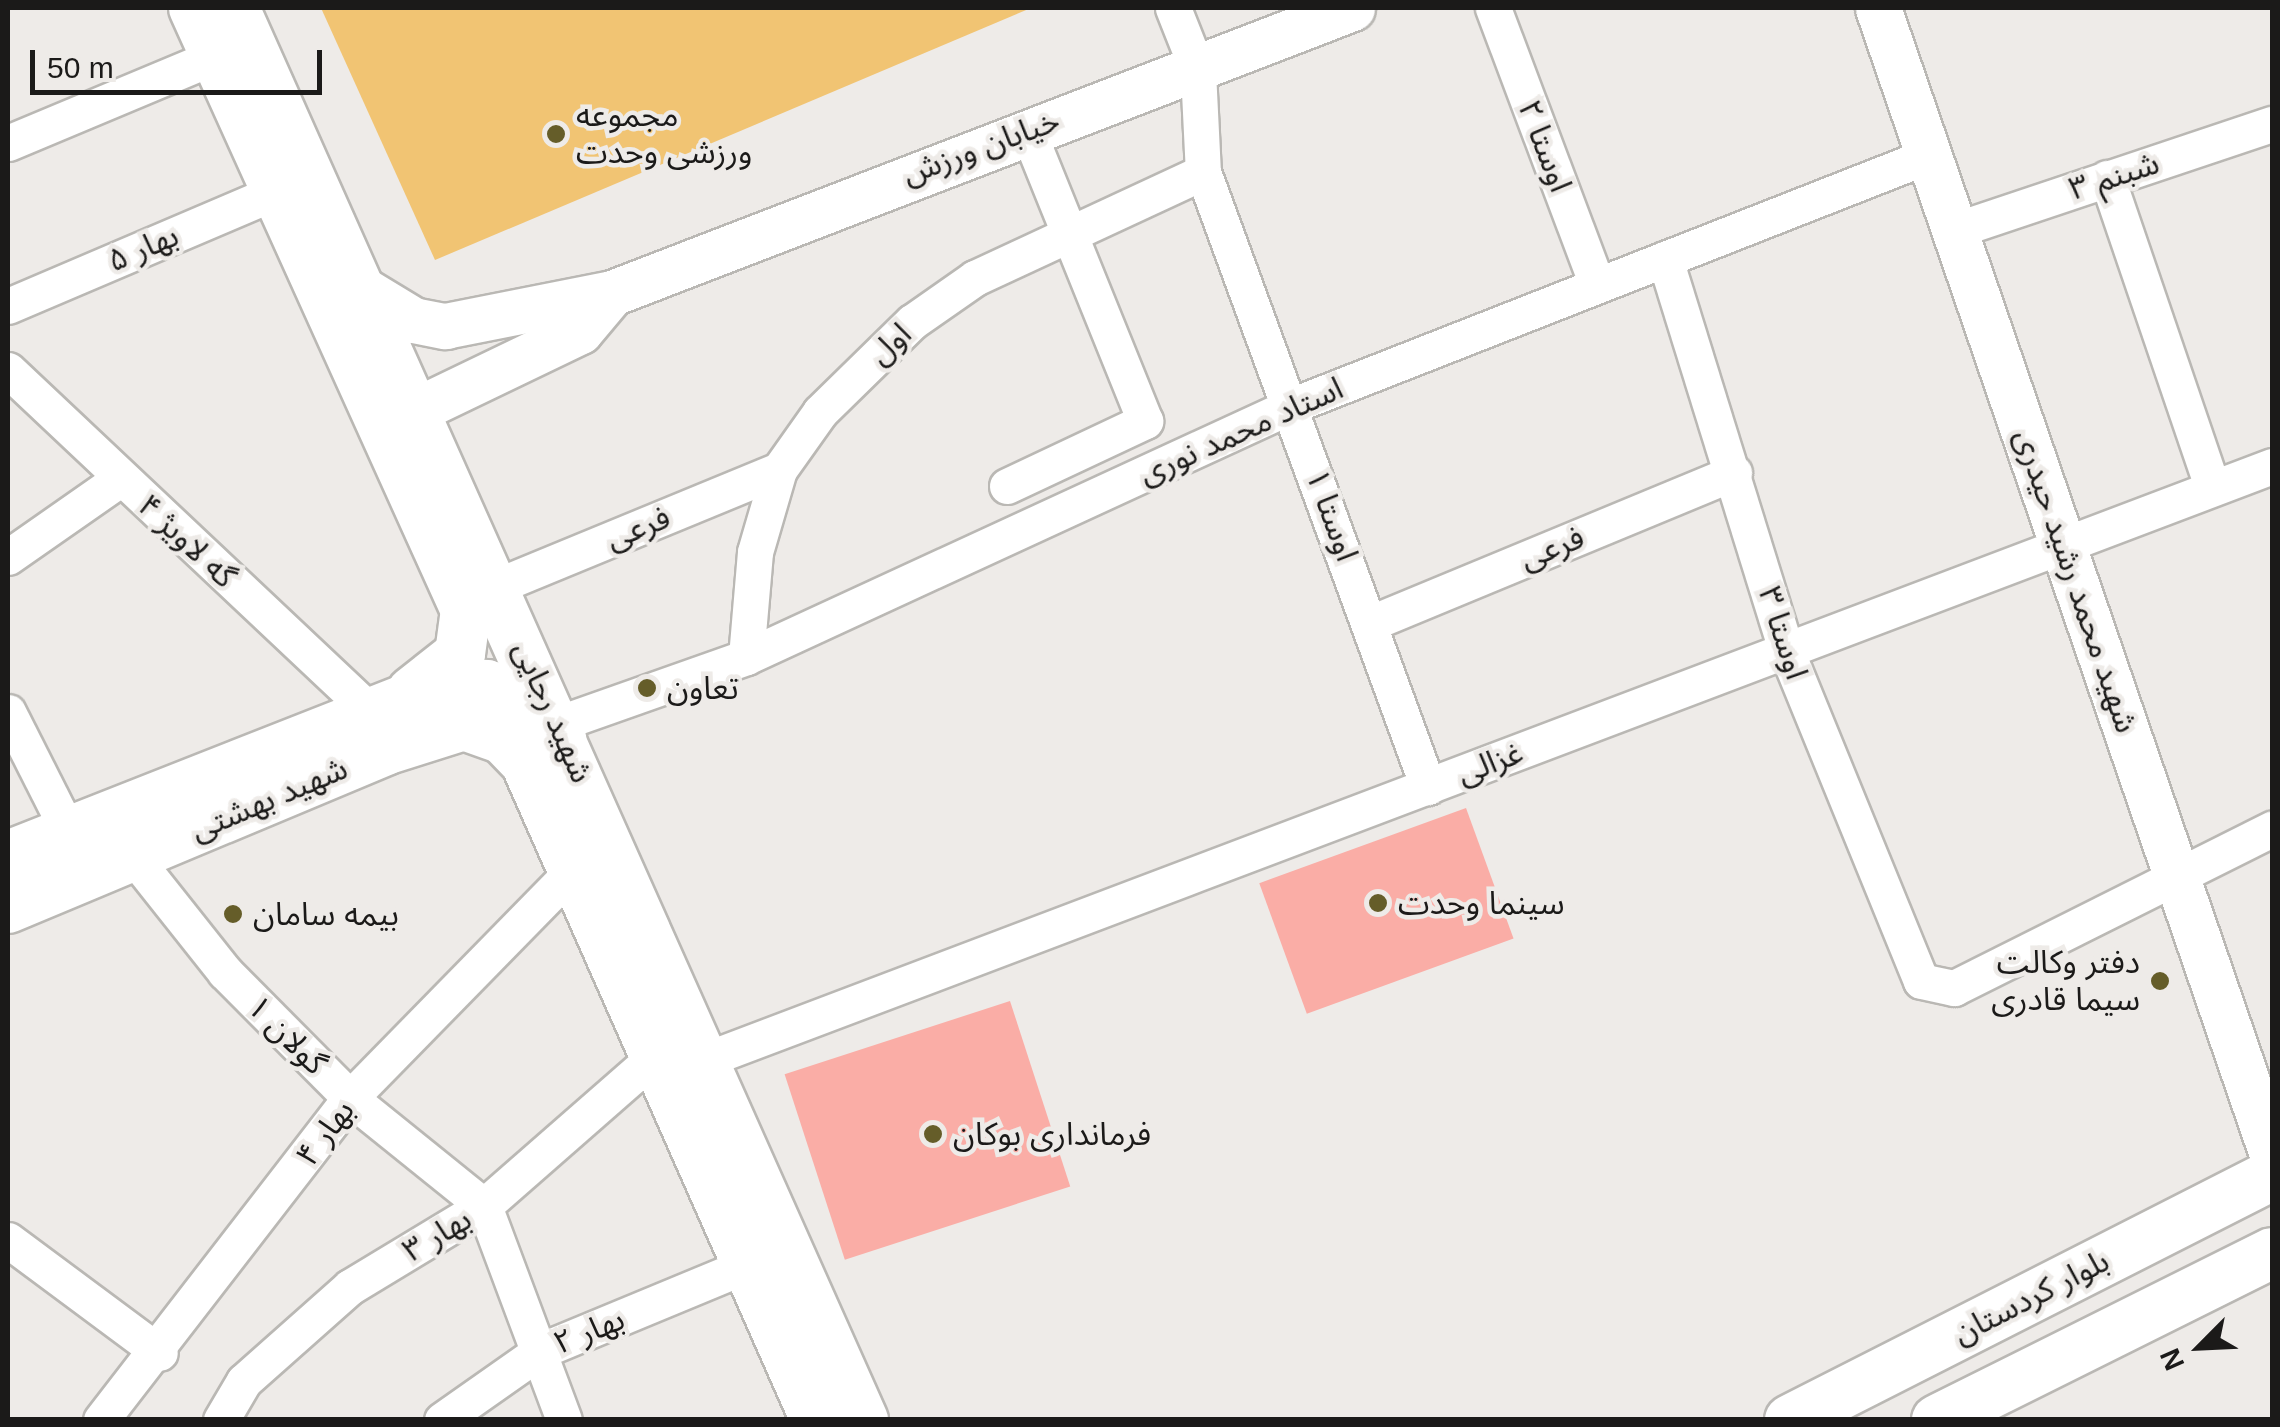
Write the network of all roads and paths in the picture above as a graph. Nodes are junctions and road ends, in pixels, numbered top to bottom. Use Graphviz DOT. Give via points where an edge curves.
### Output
graph roads {
  1 [pos="194,8"];
  2 [pos="234,8"];
  3 [pos="1174,8"];
  4 [pos="1352,8"];
  5 [pos="1493,8"];
  6 [pos="1878,8"];
  7 [pos="216,56"];
  8 [pos="1198,70"];
  9 [pos="2272,124"];
  10 [pos="1027,129"];
  11 [pos="8,143"];
  12 [pos="1930,156"];
  13 [pos="1203,172"];
  14 [pos="2108,178"];
  15 [pos="278,191"];
  16 [pos="1070,228"];
  17 [pos="1955,230"];
  18 [pos="1665,259"];
  19 [pos="1596,284"];
  20 [pos="367,292"];
  21 [pos="612,293"];
  22 [pos="8,306"];
  23 [pos="8,370"];
  24 [pos="1292,405"];
  25 [pos="404,419"];
  26 [pos="2272,466"];
  27 [pos="778,470"];
  28 [pos="1734,473"];
  29 [pos="120,479"];
  30 [pos="1007,486"];
  31 [pos="2212,486"];
  32 [pos="2064,548"];
  33 [pos="8,557"];
  34 [pos="497,586"];
  35 [pos="1371,622"];
  36 [pos="1786,650"];
  37 [pos="746,657"];
  38 [pos="390,701"];
  39 [pos="8,712"];
  40 [pos="551,744"];
  41 [pos="1428,787"];
  42 [pos="2272,829"];
  43 [pos="68,831"];
  44 [pos="8,856"];
  45 [pos="133,856"];
  46 [pos="574,868"];
  47 [pos="2176,874"];
  48 [pos="8,908"];
  49 [pos="683,1056"];
  50 [pos="350,1098"];
  51 [pos="2272,1154"];
  52 [pos="2272,1175"];
  53 [pos="484,1206"];
  54 [pos="8,1241"];
  55 [pos="2272,1253"];
  56 [pos="748,1265"];
  57 [pos="540,1351"];
  58 [pos="160,1352"];
  59 [pos="1999,1405"];
  60 [pos="101,1420"];
  61 [pos="220,1420"];
  62 [pos="442,1420"];
  63 [pos="564,1420"];
  64 [pos="816,1420"];
  65 [pos="864,1420"];
  66 [pos="1790,1420"];
  67 [pos="1937,1420"];
  1 -- 7 [label="main road, شهید رجایی"];
  2 -- 20 [label="main road, شهید رجایی"];
  3 -- 8 [label="street, اوستا ۱"];
  4 -- 8 [label="street, خیابان ورزش"];
  5 -- 19 [label="street, اوستا ۲"];
  6 -- 12 [label="street, شهید محمد رشید حیدری"];
  7 -- 11 [label="street"];
  7 -- 15 [label="main road, شهید رجایی"];
  8 -- 10 [label="street, خیابان ورزش"];
  8 -- 13 [label="street, اوستا ۱"];
  9 -- 14 [label="street, شبنم ۳"];
  10 -- 16 [label="street"];
  10 -- 21 [label="street, خیابان ورزش"];
  12 -- 17 [label="street, شهید محمد رشید حیدری"];
  12 -- 18 [label="street, استاد محمد نوری"];
  13 -- 16 [label="street, اول"];
  13 -- 24 [label="street, اوستا ۱"];
  14 -- 17 [label="street, شبنم ۳"];
  14 -- 31 [label="street"];
  15 -- 22 [label="street, بهار ۵"];
  15 -- 25 [label="main road, شهید رجایی"];
  16 -- 27 [label="street, اول" via="912,322 820,412"];
  16 -- 30 [label="street" via="1144,420"];
  17 -- 32 [label="street, شهید محمد رشید حیدری"];
  18 -- 19 [label="street, استاد محمد نوری"];
  18 -- 28 [label="street, اوستا ۳"];
  19 -- 24 [label="street, استاد محمد نوری"];
  20 -- 21 [label="street, خیابان ورزش" via="413,320 444,326"];
  20 -- 25 [label="main road, شهید رجایی"];
  21 -- 25 [label="street, خیابان ورزش" via="580,331"];
  23 -- 29 [label="street, گه لاویژ ۴"];
  24 -- 35 [label="street, اوستا ۱"];
  24 -- 37 [label="street, استاد محمد نوری"];
  25 -- 34 [label="main road, شهید رجایی"];
  25 -- 38 [label="main road, شهید رجایی" via="466,610 460,654"];
  26 -- 31 [label="street, غزالی"];
  27 -- 34 [label="street, فرعی"];
  27 -- 37 [label="street, اول" via="755,552"];
  28 -- 35 [label="street, فرعی"];
  28 -- 36 [label="street, اوستا ۳"];
  29 -- 33 [label="street"];
  29 -- 38 [label="street, گه لاویژ ۴"];
  31 -- 32 [label="street, غزالی"];
  32 -- 36 [label="street, غزالی"];
  32 -- 47 [label="street, شهید محمد رشید حیدری"];
  34 -- 40 [label="main road, شهید رجایی"];
  35 -- 41 [label="street, اوستا ۱"];
  36 -- 41 [label="street, غزالی"];
  36 -- 47 [label="street, اوستا ۳" via="1921,981 1937,988"];
  37 -- 40 [label="street, استاد محمد نوری"];
  38 -- 40 [label="main road" via="486,686 531,706"];
  38 -- 43 [label="main road, شهید بهشتی"];
  39 -- 43 [label="street"];
  40 -- 45 [label="main road, شهید بهشتی" via="502,739 464,724"];
  40 -- 46 [label="main road, شهید رجایی"];
  40 -- 49 [label="main road, شهید رجایی"];
  41 -- 49 [label="street, غزالی"];
  42 -- 47 [label="street"];
  43 -- 44 [label="main road, شهید بهشتی"];
  45 -- 48 [label="main road, شهید بهشتی"];
  45 -- 50 [label="street, گولان ۱" via="226,972"];
  46 -- 49 [label="main road, شهید رجایی"];
  46 -- 50 [label="street, بهار ۴"];
  47 -- 51 [label="street, شهید محمد رشید حیدری"];
  49 -- 53 [label="street, بهار ۳"];
  49 -- 56 [label="main road, شهید رجایی"];
  49 -- 65 [label="main road, شهید رجایی"];
  50 -- 53 [label="street, گولان ۱"];
  50 -- 58 [label="street, بهار ۴"];
  52 -- 66 [label="main road, بلوار کردستان"];
  53 -- 57 [label="street"];
  53 -- 61 [label="street, بهار ۳" via="350,1287 244,1382"];
  54 -- 58 [label="street"];
  55 -- 59 [label="main road, بلوار کردستان"];
  56 -- 57 [label="street, بهار ۲"];
  56 -- 64 [label="main road, شهید رجایی"];
  57 -- 62 [label="street, بهار ۲"];
  57 -- 63 [label="street"];
  58 -- 60 [label="street, بهار ۴"];
  59 -- 67 [label="main road, بلوار کردستان"];
}
